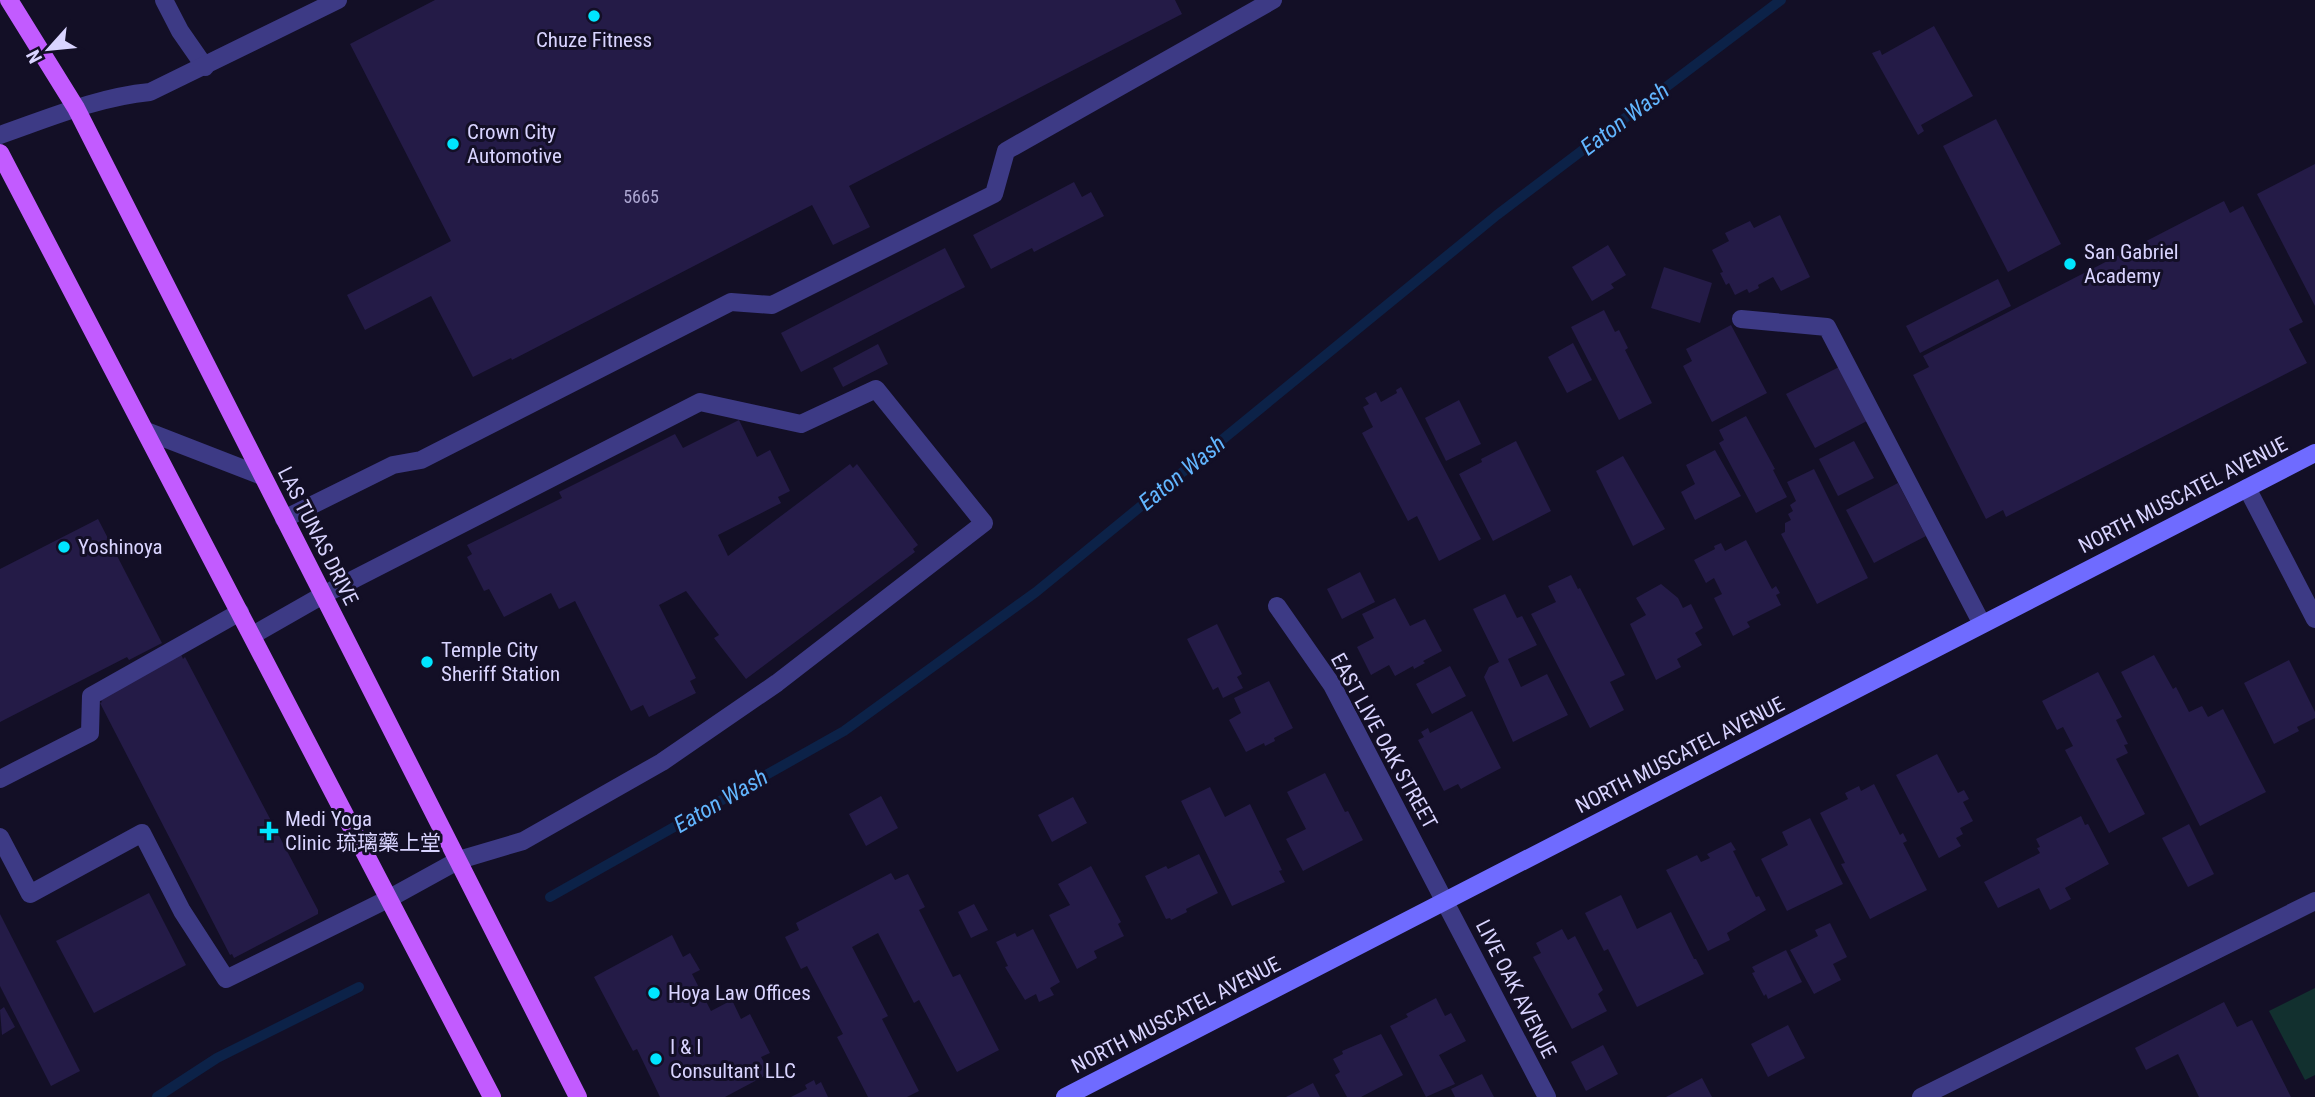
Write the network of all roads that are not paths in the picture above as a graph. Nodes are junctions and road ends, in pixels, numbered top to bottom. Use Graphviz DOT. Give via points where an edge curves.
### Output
graph roads {
  1 [pos="9,0"];
  2 [pos="164,0"];
  3 [pos="338,0"];
  4 [pos="1273,0"];
  5 [pos="205,67"];
  6 [pos="76,108"];
  7 [pos="0,135"];
  8 [pos="0,153"];
  9 [pos="1741,319"];
  10 [pos="146,431"];
  11 [pos="2315,453"];
  12 [pos="262,476"];
  13 [pos="2247,488"];
  14 [pos="284,519"];
  15 [pos="323,595"];
  16 [pos="1277,606"];
  17 [pos="240,612"];
  18 [pos="2315,619"];
  19 [pos="1982,624"];
  20 [pos="253,635"];
  21 [pos="0,779"];
  22 [pos="0,837"];
  23 [pos="459,860"];
  24 [pos="390,898"];
  25 [pos="2315,901"];
  26 [pos="1445,902"];
  27 [pos="492,1097"];
  28 [pos="578,1097"];
  29 [pos="1065,1097"];
  30 [pos="1547,1097"];
  31 [pos="1921,1097"];
  1 -- 6 [label="main road, LAS TUNAS DRIVE"];
  2 -- 5 [label="street"];
  3 -- 5 [label="street"];
  4 -- 14 [label="street" via="1006,151 994,194 772,305 732,302 421,460 393,464"];
  5 -- 6 [label="street" via="150,92"];
  6 -- 7 [label="street"];
  6 -- 12 [label="main road, LAS TUNAS DRIVE"];
  8 -- 10 [label="main road"];
  9 -- 19 [label="street" via="1827,327"];
  10 -- 12 [label="street"];
  10 -- 17 [label="main road"];
  11 -- 13 [label="street, NORTH MUSCATEL AVENUE"];
  12 -- 14 [label="main road, LAS TUNAS DRIVE"];
  13 -- 18 [label="street"];
  13 -- 19 [label="street, NORTH MUSCATEL AVENUE"];
  14 -- 15 [label="main road, LAS TUNAS DRIVE"];
  15 -- 20 [label="street"];
  15 -- 23 [label="main road, LAS TUNAS DRIVE"];
  15 -- 23 [label="street" via="699,402 801,424 876,389 984,520 777,683 662,762 523,841"];
  16 -- 26 [label="street, EAST LIVE OAK STREET" via="1332,685"];
  17 -- 20 [label="main road"];
  17 -- 21 [label="street" via="91,696 90,733"];
  19 -- 26 [label="street, NORTH MUSCATEL AVENUE"];
  20 -- 24 [label="main road"];
  22 -- 24 [label="street" via="30,894 142,833 182,911 226,979"];
  23 -- 24 [label="street"];
  23 -- 28 [label="main road, LAS TUNAS DRIVE"];
  24 -- 27 [label="main road"];
  25 -- 31 [label="street"];
  26 -- 29 [label="street, NORTH MUSCATEL AVENUE"];
  26 -- 30 [label="street, LIVE OAK AVENUE"];
}
